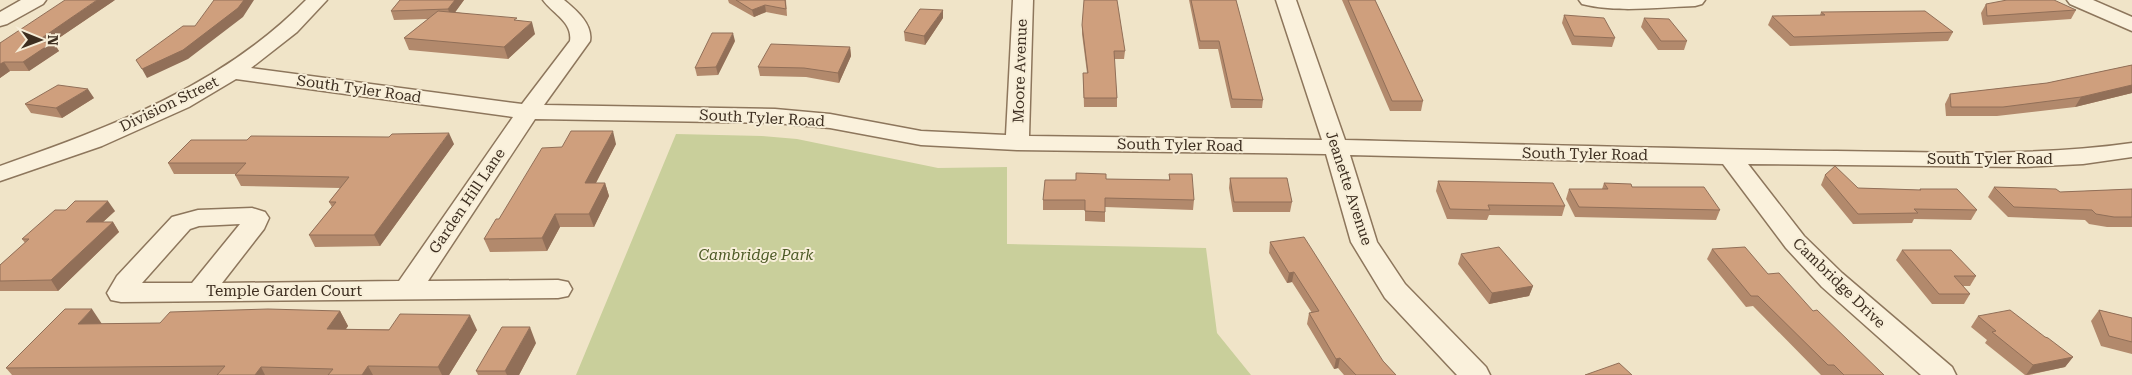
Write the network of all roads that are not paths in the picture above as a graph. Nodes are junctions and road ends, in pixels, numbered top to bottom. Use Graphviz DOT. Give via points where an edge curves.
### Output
graph roads {
  1 [pos="36,0"];
  2 [pos="316,0"];
  3 [pos="553,0"];
  4 [pos="1023,0"];
  5 [pos="1286,0"];
  6 [pos="1589,0"];
  7 [pos="1696,0"];
  8 [pos="2077,0"];
  9 [pos="0,20"];
  10 [pos="2132,25"];
  11 [pos="232,72"];
  12 [pos="528,112"];
  13 [pos="1018,143"];
  14 [pos="1336,147"];
  15 [pos="2132,150"];
  16 [pos="1730,158"];
  17 [pos="0,174"];
  18 [pos="558,289"];
  19 [pos="406,291"];
  20 [pos="200,292"];
  21 [pos="1474,375"];
  22 [pos="1941,375"];
  1 -- 9 [label="street"];
  2 -- 11 [label="street, Division Street" via="290,28"];
  3 -- 12 [label="street, Garden Hill Lane" via="580,28 582,36"];
  4 -- 13 [label="street, Moore Avenue"];
  5 -- 14 [label="street, Jeanette Avenue"];
  6 -- 7 [label="street"];
  8 -- 10 [label="street"];
  11 -- 12 [label="street, South Tyler Road"];
  11 -- 17 [label="street, Division Street" via="181,102 94,140"];
  12 -- 13 [label="street, South Tyler Road" via="776,116 921,138"];
  12 -- 19 [label="street, Garden Hill Lane"];
  13 -- 14 [label="street, South Tyler Road"];
  14 -- 16 [label="street, South Tyler Road"];
  14 -- 21 [label="street, Jeanette Avenue" via="1364,242 1395,291"];
  15 -- 16 [label="street, South Tyler Road" via="2084,157 2024,160"];
  16 -- 22 [label="street, Cambridge Drive" via="1795,242 1838,286"];
  18 -- 19 [label="street, Temple Garden Court"];
  19 -- 20 [label="street, Temple Garden Court"];
  20 -- 20 [label="street, Temple Garden Court" via="255,223 256,218 198,218 181,223 121,293"];
}
